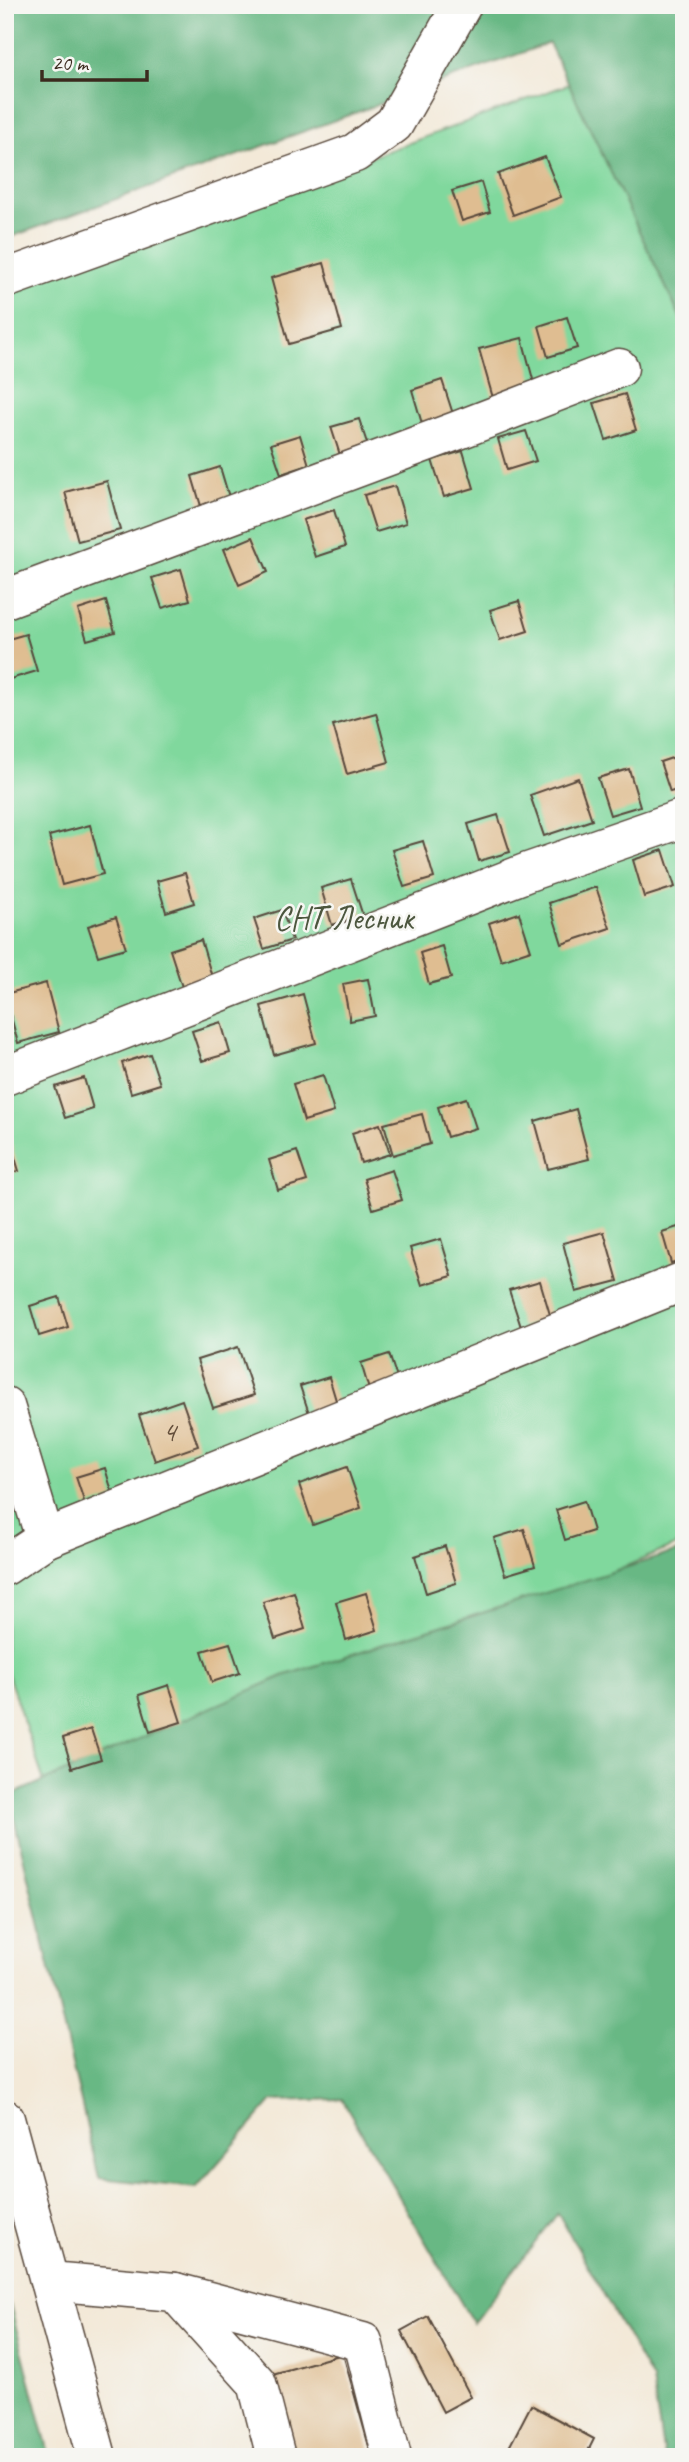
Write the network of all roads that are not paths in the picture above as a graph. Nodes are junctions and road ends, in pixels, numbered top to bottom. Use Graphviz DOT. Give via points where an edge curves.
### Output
graph roads {
  1 [pos="462,5"];
  2 [pos="5,279"];
  3 [pos="619,368"];
  4 [pos="5,599"];
  5 [pos="684,818"];
  6 [pos="5,1076"];
  7 [pos="684,1281"];
  8 [pos="5,1406"];
  9 [pos="45,1539"];
  10 [pos="5,1566"];
  11 [pos="5,2119"];
  12 [pos="49,2281"];
  13 [pos="175,2292"];
  14 [pos="97,2457"];
  15 [pos="276,2457"];
  16 [pos="392,2457"];
  1 -- 2 [label="street" via="394,124 355,153"];
  3 -- 4 [label="street"];
  5 -- 6 [label="street" via="528,872"];
  7 -- 9 [label="street"];
  8 -- 9 [label="street"];
  9 -- 10 [label="street"];
  11 -- 12 [label="street"];
  12 -- 13 [label="street"];
  12 -- 14 [label="street"];
  13 -- 15 [label="street" via="257,2383"];
  13 -- 16 [label="street" via="363,2342"];
}
